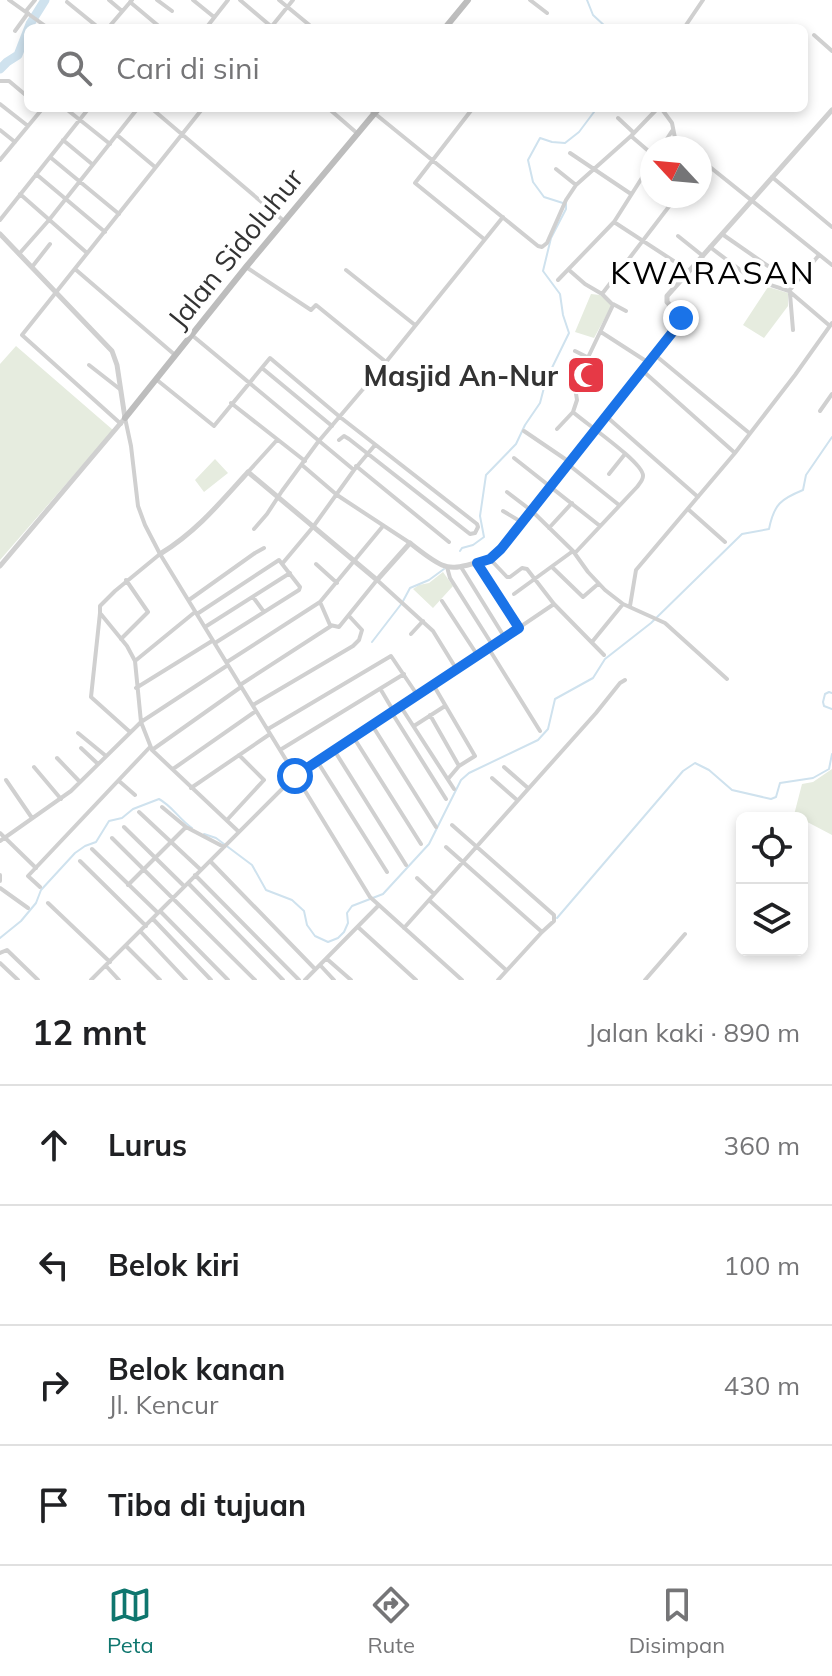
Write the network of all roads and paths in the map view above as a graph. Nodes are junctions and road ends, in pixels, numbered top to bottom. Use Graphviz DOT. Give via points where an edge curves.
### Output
graph roads {
  1 [pos="9,0"];
  2 [pos="35,0"];
  3 [pos="109,0"];
  4 [pos="157,0"];
  5 [pos="193,0"];
  6 [pos="228,0"];
  7 [pos="240,0"];
  8 [pos="279,0"];
  9 [pos="293,0"];
  10 [pos="468,0"];
  11 [pos="530,0"];
  12 [pos="703,0"];
  13 [pos="131,1"];
  14 [pos="67,2"];
  15 [pos="287,7"];
  16 [pos="122,11"];
  17 [pos="172,11"];
  18 [pos="28,13"];
  19 [pos="547,13"];
  20 [pos="214,17"];
  21 [pos="43,24"];
  22 [pos="94,24"];
  23 [pos="113,24"];
  24 [pos="157,24"];
  25 [pos="210,24"];
  26 [pos="267,24"];
  27 [pos="274,24"];
  28 [pos="308,24"];
  29 [pos="448,24"];
  30 [pos="687,24"];
  31 [pos="15,31"];
  32 [pos="814,35"];
  33 [pos="832,51"];
  34 [pos="0,81"];
  35 [pos="24,94"];
  36 [pos="0,104"];
  37 [pos="832,110"];
  38 [pos="39,112"];
  39 [pos="70,112"];
  40 [pos="86,112"];
  41 [pos="135,112"];
  42 [pos="155,112"];
  43 [pos="200,112"];
  44 [pos="333,112"];
  45 [pos="376,112"];
  46 [pos="378,112"];
  47 [pos="470,112"];
  48 [pos="655,112"];
  49 [pos="663,112"];
  50 [pos="618,118"];
  51 [pos="79,120"];
  52 [pos="28,126"];
  53 [pos="673,129"];
  54 [pos="0,130"];
  55 [pos="358,134"];
  56 [pos="633,134"];
  57 [pos="117,135"];
  58 [pos="181,135"];
  59 [pos="669,136"];
  60 [pos="675,136"];
  61 [pos="63,140"];
  62 [pos="640,141"];
  63 [pos="15,142"];
  64 [pos="110,144"];
  65 [pos="570,153"];
  66 [pos="1,157"];
  67 [pos="50,157"];
  68 [pos="432,159"];
  69 [pos="93,165"];
  70 [pos="156,167"];
  71 [pos="556,169"];
  72 [pos="593,170"];
  73 [pos="712,171"];
  74 [pos="36,174"];
  75 [pos="772,177"];
  76 [pos="640,180"];
  77 [pos="80,181"];
  78 [pos="576,185"];
  79 [pos="20,194"];
  80 [pos="631,194"];
  81 [pos="66,199"];
  82 [pos="751,202"];
  83 [pos="668,208"];
  84 [pos="119,214"];
  85 [pos="503,217"];
  86 [pos="0,220"];
  87 [pos="49,220"];
  88 [pos="284,221"];
  89 [pos="614,222"];
  90 [pos="832,227"];
  91 [pos="105,232"];
  92 [pos="0,234"];
  93 [pos="722,234"];
  94 [pos="678,235"];
  95 [pos="484,239"];
  96 [pos="644,242"];
  97 [pos="50,244"];
  98 [pos="710,247"];
  99 [pos="87,253"];
  100 [pos="19,254"];
  101 [pos="819,255"];
  102 [pos="703,256"];
  103 [pos="832,265"];
  104 [pos="768,266"];
  105 [pos="32,267"];
  106 [pos="246,267"];
  107 [pos="75,269"];
  108 [pos="346,270"];
  109 [pos="569,270"];
  110 [pos="689,271"];
  111 [pos="558,280"];
  112 [pos="789,291"];
  113 [pos="55,294"];
  114 [pos="602,294"];
  115 [pos="613,304"];
  116 [pos="626,311"];
  117 [pos="831,324"];
  118 [pos="415,325"];
  119 [pos="793,330"];
  120 [pos="600,331"];
  121 [pos="192,335"];
  122 [pos="575,351"];
  123 [pos="175,355"];
  124 [pos="655,355"];
  125 [pos="587,357"];
  126 [pos="386,362"];
  127 [pos="649,363"];
  128 [pos="89,365"];
  129 [pos="262,368"];
  130 [pos="643,371"];
  131 [pos="157,380"];
  132 [pos="250,383"];
  133 [pos="121,390"];
  134 [pos="832,394"];
  135 [pos="231,403"];
  136 [pos="820,411"];
  137 [pos="573,412"];
  138 [pos="340,417"];
  139 [pos="607,417"];
  140 [pos="123,421"];
  141 [pos="332,426"];
  142 [pos="557,429"];
  143 [pos="524,431"];
  144 [pos="596,431"];
  145 [pos="748,432"];
  146 [pos="277,440"];
  147 [pos="339,440"];
  148 [pos="318,442"];
  149 [pos="375,445"];
  150 [pos="735,453"];
  151 [pos="367,454"];
  152 [pos="625,454"];
  153 [pos="514,458"];
  154 [pos="303,463"];
  155 [pos="570,464"];
  156 [pos="355,468"];
  157 [pos="248,472"];
  158 [pos="609,474"];
  159 [pos="552,487"];
  160 [pos="507,492"];
  161 [pos="337,495"];
  162 [pos="278,497"];
  163 [pos="699,497"];
  164 [pos="572,503"];
  165 [pos="619,505"];
  166 [pos="689,510"];
  167 [pos="503,511"];
  168 [pos="532,511"];
  169 [pos="523,523"];
  170 [pos="383,526"];
  171 [pos="600,526"];
  172 [pos="313,527"];
  173 [pos="549,528"];
  174 [pos="254,529"];
  175 [pos="449,542"];
  176 [pos="725,542"];
  177 [pos="410,543"];
  178 [pos="264,548"];
  179 [pos="574,552"];
  180 [pos="160,554"];
  181 [pos="490,559"];
  182 [pos="355,561"];
  183 [pos="477,563"];
  184 [pos="282,564"];
  185 [pos="316,564"];
  186 [pos="0,566"];
  187 [pos="447,567"];
  188 [pos="461,567"];
  189 [pos="552,567"];
  190 [pos="290,573"];
  191 [pos="126,580"];
  192 [pos="377,580"];
  193 [pos="534,580"];
  194 [pos="337,583"];
  195 [pos="598,584"];
  196 [pos="514,594"];
  197 [pos="253,597"];
  198 [pos="189,600"];
  199 [pos="442,601"];
  200 [pos="320,602"];
  201 [pos="554,604"];
  202 [pos="623,604"];
  203 [pos="630,606"];
  204 [pos="264,612"];
  205 [pos="100,613"];
  206 [pos="196,613"];
  207 [pos="350,617"];
  208 [pos="423,621"];
  209 [pos="331,626"];
  210 [pos="205,627"];
  211 [pos="519,628"];
  212 [pos="411,634"];
  213 [pos="505,638"];
  214 [pos="121,639"];
  215 [pos="214,642"];
  216 [pos="592,643"];
  217 [pos="491,648"];
  218 [pos="604,655"];
  219 [pos="478,656"];
  220 [pos="135,661"];
  221 [pos="227,664"];
  222 [pos="457,670"];
  223 [pos="404,674"];
  224 [pos="727,679"];
  225 [pos="625,680"];
  226 [pos="241,686"];
  227 [pos="434,686"];
  228 [pos="136,688"];
  229 [pos="380,689"];
  230 [pos="418,696"];
  231 [pos="253,706"];
  232 [pos="445,706"];
  233 [pos="401,707"];
  234 [pos="256,711"];
  235 [pos="393,712"];
  236 [pos="430,715"];
  237 [pos="141,722"];
  238 [pos="372,725"];
  239 [pos="414,726"];
  240 [pos="269,731"];
  241 [pos="540,731"];
  242 [pos="130,732"];
  243 [pos="78,733"];
  244 [pos="354,737"];
  245 [pos="81,748"];
  246 [pos="151,749"];
  247 [pos="280,750"];
  248 [pos="334,750"];
  249 [pos="239,755"];
  250 [pos="106,756"];
  251 [pos="57,758"];
  252 [pos="317,761"];
  253 [pos="98,764"];
  254 [pos="459,766"];
  255 [pos="34,767"];
  256 [pos="504,767"];
  257 [pos="172,770"];
  258 [pos="295,776"];
  259 [pos="492,778"];
  260 [pos="448,779"];
  261 [pos="6,780"];
  262 [pos="119,781"];
  263 [pos="80,782"];
  264 [pos="191,788"];
  265 [pos="528,788"];
  266 [pos="454,789"];
  267 [pos="135,795"];
  268 [pos="61,799"];
  269 [pos="446,799"];
  270 [pos="517,801"];
  271 [pos="162,807"];
  272 [pos="139,812"];
  273 [pos="32,818"];
  274 [pos="227,821"];
  275 [pos="452,825"];
  276 [pos="124,827"];
  277 [pos="186,827"];
  278 [pos="436,827"];
  279 [pos="239,832"];
  280 [pos="0,833"];
  281 [pos="112,838"];
  282 [pos="3,839"];
  283 [pos="171,842"];
  284 [pos="421,844"];
  285 [pos="225,847"];
  286 [pos="446,847"];
  287 [pos="477,847"];
  288 [pos="92,849"];
  289 [pos="155,858"];
  290 [pos="80,861"];
  291 [pos="210,861"];
  292 [pos="463,863"];
  293 [pos="406,865"];
  294 [pos="36,868"];
  295 [pos="144,869"];
  296 [pos="201,870"];
  297 [pos="387,872"];
  298 [pos="195,875"];
  299 [pos="417,878"];
  300 [pos="186,884"];
  301 [pos="128,885"];
  302 [pos="40,887"];
  303 [pos="0,888"];
  304 [pos="434,894"];
  305 [pos="173,898"];
  306 [pos="429,900"];
  307 [pos="48,903"];
  308 [pos="375,903"];
  309 [pos="28,908"];
  310 [pos="159,912"];
  311 [pos="153,919"];
  312 [pos="146,926"];
  313 [pos="358,928"];
  314 [pos="404,928"];
  315 [pos="140,931"];
  316 [pos="542,932"];
  317 [pos="685,934"];
  318 [pos="126,946"];
  319 [pos="0,953"];
  320 [pos="327,959"];
  321 [pos="0,963"];
  322 [pos="108,964"];
  323 [pos="317,967"];
  324 [pos="506,970"];
  325 [pos="18,980"];
  326 [pos="38,980"];
  327 [pos="91,980"];
  328 [pos="119,980"];
  329 [pos="160,980"];
  330 [pos="186,980"];
  331 [pos="211,980"];
  332 [pos="228,980"];
  333 [pos="255,980"];
  334 [pos="283,980"];
  335 [pos="304,980"];
  336 [pos="334,980"];
  337 [pos="351,980"];
  338 [pos="416,980"];
  339 [pos="462,980"];
  340 [pos="498,980"];
  341 [pos="645,980"];
  1 -- 18 [label="street"];
  2 -- 18 [label="street"];
  3 -- 16 [label="street"];
  4 -- 17 [label="street"];
  5 -- 20 [label="street"];
  6 -- 20 [label="street"];
  7 -- 26 [label="street"];
  8 -- 15 [label="street"];
  9 -- 15 [label="street"];
  10 -- 29 [label="main road"];
  11 -- 19 [label="street"];
  12 -- 30 [label="street"];
  13 -- 16 [label="street"];
  13 -- 24 [label="street"];
  14 -- 22 [label="street"];
  15 -- 27 [label="street"];
  15 -- 28 [label="street"];
  16 -- 23 [label="street"];
  18 -- 21 [label="street"];
  18 -- 31 [label="street"];
  20 -- 25 [label="street"];
  32 -- 33 [label="street"];
  34 -- 35 [label="street" via="9,81"];
  36 -- 52 [label="street"];
  37 -- 75 [label="street"];
  38 -- 52 [label="street"];
  39 -- 51 [label="street"];
  40 -- 51 [label="street"];
  41 -- 57 [label="street"];
  42 -- 58 [label="street"];
  43 -- 58 [label="street"];
  44 -- 55 [label="street"];
  45 -- 55 [label="main road, Jalan Sidoluhur"];
  46 -- 68 [label="street"];
  47 -- 68 [label="street"];
  48 -- 56 [label="street"];
  49 -- 53 [label="street"];
  50 -- 56 [label="street"];
  51 -- 61 [label="street"];
  51 -- 64 [label="street"];
  52 -- 63 [label="street"];
  53 -- 59 [label="street"];
  53 -- 60 [label="street"];
  54 -- 63 [label="street"];
  55 -- 88 [label="main road, Jalan Sidoluhur"];
  56 -- 62 [label="street"];
  56 -- 72 [label="street"];
  57 -- 64 [label="street"];
  57 -- 70 [label="street"];
  58 -- 70 [label="street"];
  58 -- 88 [label="street"];
  61 -- 67 [label="street"];
  61 -- 69 [label="street"];
  63 -- 66 [label="street"];
  64 -- 69 [label="street"];
  65 -- 72 [label="street"];
  67 -- 74 [label="street"];
  67 -- 77 [label="street"];
  68 -- 85 [label="street"];
  68 -- 95 [label="street" via="415,183"];
  69 -- 77 [label="street"];
  70 -- 84 [label="street"];
  71 -- 78 [label="street"];
  72 -- 78 [label="street"];
  72 -- 80 [label="street"];
  73 -- 82 [label="street"];
  74 -- 79 [label="street"];
  74 -- 81 [label="street"];
  75 -- 82 [label="street"];
  75 -- 90 [label="street"];
  76 -- 80 [label="street"];
  77 -- 81 [label="street"];
  77 -- 84 [label="street"];
  78 -- 85 [label="street" via="542,247"];
  79 -- 86 [label="street"];
  79 -- 87 [label="street"];
  80 -- 89 [label="street"];
  81 -- 87 [label="street"];
  81 -- 91 [label="street"];
  82 -- 93 [label="street"];
  82 -- 101 [label="street"];
  83 -- 96 [label="street"];
  84 -- 91 [label="street"];
  85 -- 95 [label="street"];
  87 -- 99 [label="street"];
  87 -- 100 [label="street"];
  88 -- 106 [label="main road, Jalan Sidoluhur"];
  89 -- 96 [label="street"];
  89 -- 109 [label="street"];
  91 -- 99 [label="street"];
  92 -- 100 [label="street"];
  93 -- 98 [label="street"];
  93 -- 104 [label="street"];
  94 -- 102 [label="street"];
  95 -- 118 [label="street"];
  96 -- 110 [label="street"];
  96 -- 114 [label="street"];
  97 -- 105 [label="street"];
  98 -- 102 [label="street"];
  98 -- 112 [label="street" via="752,279"];
  99 -- 107 [label="street"];
  100 -- 105 [label="street"];
  101 -- 103 [label="street"];
  101 -- 112 [label="street"];
  102 -- 110 [label="street"];
  105 -- 113 [label="street"];
  106 -- 121 [label="main road, Jalan Sidoluhur"];
  106 -- 126 [label="street" via="311,310 316,305"];
  107 -- 113 [label="street"];
  107 -- 123 [label="street"];
  108 -- 118 [label="street"];
  109 -- 111 [label="street"];
  109 -- 114 [label="street"];
  110 -- 124 [label="street" via="666,298 681,320"];
  112 -- 117 [label="street"];
  112 -- 119 [label="street"];
  113 -- 133 [label="street" via="112,351"];
  113 -- 140 [label="street" via="23,336"];
  114 -- 115 [label="street"];
  115 -- 116 [label="street"];
  115 -- 120 [label="street"];
  117 -- 150 [label="street"];
  118 -- 126 [label="street"];
  120 -- 125 [label="street"];
  120 -- 127 [label="street"];
  121 -- 123 [label="main road, Jalan Sidoluhur"];
  121 -- 132 [label="street"];
  122 -- 125 [label="street"];
  123 -- 131 [label="main road, Jalan Sidoluhur"];
  124 -- 127 [label="street"];
  124 -- 145 [label="street"];
  125 -- 137 [label="street" via="575,387"];
  126 -- 138 [label="street"];
  127 -- 130 [label="street"];
  128 -- 133 [label="street"];
  129 -- 132 [label="street"];
  129 -- 138 [label="street" via="270,358"];
  129 -- 141 [label="street"];
  130 -- 139 [label="street"];
  130 -- 150 [label="street"];
  131 -- 135 [label="street" via="213,426"];
  131 -- 140 [label="main road, Jalan Sidoluhur"];
  132 -- 135 [label="street"];
  132 -- 148 [label="street"];
  133 -- 140 [label="street"];
  134 -- 136 [label="street"];
  135 -- 146 [label="street"];
  137 -- 142 [label="street"];
  137 -- 144 [label="street"];
  138 -- 141 [label="street"];
  138 -- 149 [label="street"];
  139 -- 144 [label="street"];
  139 -- 163 [label="street"];
  140 -- 180 [label="street" via="138,506"];
  140 -- 186 [label="street"];
  141 -- 148 [label="street"];
  143 -- 155 [label="street"];
  144 -- 152 [label="street"];
  144 -- 155 [label="street"];
  146 -- 154 [label="street"];
  146 -- 157 [label="street"];
  147 -- 151 [label="street" via="346,437"];
  148 -- 154 [label="street"];
  148 -- 156 [label="street"];
  149 -- 151 [label="street"];
  149 -- 151 [label="street" via="477,524 475,533"];
  150 -- 163 [label="street"];
  151 -- 156 [label="street"];
  152 -- 158 [label="street"];
  152 -- 165 [label="street" via="643,477"];
  153 -- 159 [label="street"];
  154 -- 161 [label="street"];
  154 -- 162 [label="street"];
  155 -- 159 [label="street"];
  155 -- 165 [label="street"];
  156 -- 161 [label="street"];
  156 -- 175 [label="street"];
  157 -- 162 [label="street"];
  157 -- 180 [label="street" via="195,530"];
  159 -- 164 [label="street"];
  159 -- 168 [label="street"];
  160 -- 168 [label="street"];
  161 -- 170 [label="street"];
  161 -- 172 [label="street"];
  162 -- 172 [label="street"];
  162 -- 174 [label="street"];
  163 -- 166 [label="street"];
  164 -- 171 [label="street"];
  164 -- 173 [label="street"];
  165 -- 171 [label="street"];
  166 -- 176 [label="street"];
  166 -- 203 [label="street" via="636,570"];
  167 -- 169 [label="street"];
  168 -- 169 [label="street"];
  168 -- 173 [label="street"];
  169 -- 181 [label="street"];
  170 -- 177 [label="street"];
  170 -- 182 [label="street"];
  171 -- 179 [label="street"];
  172 -- 182 [label="street"];
  172 -- 184 [label="street"];
  173 -- 179 [label="street"];
  177 -- 187 [label="street"];
  177 -- 192 [label="street"];
  178 -- 198 [label="street"];
  179 -- 189 [label="street"];
  179 -- 195 [label="street"];
  180 -- 191 [label="street"];
  180 -- 198 [label="street"];
  181 -- 183 [label="street"];
  181 -- 193 [label="street" via="507,577 524,568"];
  182 -- 192 [label="street"];
  182 -- 194 [label="street"];
  183 -- 188 [label="street"];
  183 -- 211 [label="street"];
  184 -- 190 [label="street"];
  184 -- 206 [label="street" via="279,560"];
  185 -- 194 [label="street"];
  187 -- 188 [label="street"];
  187 -- 217 [label="street"];
  188 -- 213 [label="street"];
  189 -- 193 [label="street"];
  189 -- 195 [label="street" via="583,597"];
  190 -- 197 [label="street"];
  190 -- 204 [label="street" via="299,590"];
  191 -- 205 [label="street" via="100,606"];
  191 -- 214 [label="street" via="148,612"];
  192 -- 207 [label="street"];
  192 -- 208 [label="street"];
  193 -- 196 [label="street"];
  193 -- 201 [label="street"];
  194 -- 200 [label="street"];
  195 -- 202 [label="street"];
  197 -- 204 [label="street"];
  197 -- 210 [label="street"];
  198 -- 206 [label="street"];
  199 -- 219 [label="street"];
  200 -- 209 [label="street"];
  200 -- 221 [label="street"];
  201 -- 211 [label="street"];
  201 -- 216 [label="street"];
  202 -- 203 [label="street"];
  202 -- 216 [label="street"];
  203 -- 224 [label="street" via="670,627"];
  204 -- 215 [label="street"];
  205 -- 214 [label="street"];
  205 -- 242 [label="street" via="91,697"];
  206 -- 210 [label="street"];
  206 -- 220 [label="street"];
  207 -- 209 [label="street" via="339,627"];
  207 -- 231 [label="street" via="362,630 353,646"];
  208 -- 212 [label="street"];
  208 -- 222 [label="street"];
  209 -- 226 [label="street"];
  210 -- 215 [label="street"];
  211 -- 213 [label="street"];
  213 -- 217 [label="street"];
  214 -- 220 [label="street"];
  215 -- 221 [label="street"];
  215 -- 228 [label="street"];
  216 -- 218 [label="street"];
  217 -- 219 [label="street"];
  217 -- 241 [label="street"];
  219 -- 222 [label="street"];
  220 -- 228 [label="street"];
  221 -- 226 [label="street"];
  221 -- 237 [label="street"];
  222 -- 227 [label="street"];
  223 -- 229 [label="street"];
  223 -- 230 [label="street"];
  223 -- 240 [label="street" via="390,656"];
  225 -- 265 [label="street"];
  226 -- 231 [label="street"];
  226 -- 246 [label="street"];
  227 -- 230 [label="street"];
  227 -- 232 [label="street"];
  228 -- 237 [label="street"];
  229 -- 235 [label="street"];
  229 -- 247 [label="street"];
  230 -- 233 [label="street"];
  231 -- 234 [label="street"];
  232 -- 236 [label="street"];
  232 -- 254 [label="street" via="475,756"];
  233 -- 235 [label="street"];
  233 -- 239 [label="street"];
  234 -- 240 [label="street"];
  234 -- 257 [label="street"];
  235 -- 238 [label="street"];
  235 -- 269 [label="street"];
  236 -- 239 [label="street"];
  236 -- 254 [label="street"];
  237 -- 242 [label="street"];
  237 -- 246 [label="street"];
  238 -- 244 [label="street"];
  238 -- 278 [label="street"];
  239 -- 260 [label="street"];
  240 -- 247 [label="street"];
  240 -- 249 [label="street"];
  242 -- 250 [label="street"];
  243 -- 250 [label="street"];
  244 -- 248 [label="street"];
  244 -- 284 [label="street"];
  245 -- 253 [label="street"];
  246 -- 257 [label="street"];
  246 -- 262 [label="street"];
  247 -- 258 [label="street"];
  248 -- 252 [label="street"];
  248 -- 293 [label="street"];
  249 -- 264 [label="street"];
  249 -- 274 [label="street" via="264,780"];
  250 -- 253 [label="street"];
  251 -- 263 [label="street"];
  252 -- 258 [label="street"];
  252 -- 297 [label="street"];
  253 -- 263 [label="street"];
  254 -- 260 [label="street"];
  255 -- 268 [label="street"];
  256 -- 265 [label="street"];
  257 -- 264 [label="street"];
  258 -- 279 [label="street"];
  258 -- 308 [label="street"];
  259 -- 270 [label="street"];
  260 -- 266 [label="street"];
  261 -- 273 [label="street"];
  262 -- 267 [label="street"];
  262 -- 294 [label="street"];
  263 -- 268 [label="street"];
  264 -- 274 [label="street"];
  265 -- 270 [label="street"];
  268 -- 273 [label="street"];
  270 -- 287 [label="street"];
  271 -- 277 [label="street"];
  272 -- 283 [label="street"];
  273 -- 282 [label="street"];
  274 -- 279 [label="street"];
  275 -- 287 [label="street"];
  276 -- 289 [label="street"];
  277 -- 283 [label="street"];
  277 -- 285 [label="street"];
  279 -- 285 [label="street"];
  280 -- 282 [label="street"];
  281 -- 295 [label="street"];
  282 -- 294 [label="street"];
  283 -- 289 [label="street"];
  283 -- 296 [label="street"];
  285 -- 291 [label="street"];
  286 -- 292 [label="street"];
  287 -- 292 [label="street"];
  287 -- 316 [label="street" via="554,915"];
  288 -- 301 [label="street"];
  289 -- 295 [label="street"];
  289 -- 300 [label="street"];
  290 -- 312 [label="street"];
  291 -- 296 [label="street"];
  291 -- 323 [label="street"];
  292 -- 304 [label="street"];
  292 -- 316 [label="street"];
  294 -- 302 [label="street" via="28,877"];
  295 -- 301 [label="street"];
  295 -- 305 [label="street"];
  296 -- 298 [label="street"];
  298 -- 300 [label="street"];
  298 -- 335 [label="street"];
  299 -- 304 [label="street"];
  300 -- 305 [label="street"];
  300 -- 334 [label="street"];
  301 -- 310 [label="street"];
  303 -- 309 [label="street"];
  304 -- 306 [label="street"];
  305 -- 310 [label="street"];
  305 -- 333 [label="street"];
  306 -- 314 [label="street"];
  306 -- 324 [label="street"];
  307 -- 322 [label="street"];
  308 -- 313 [label="street"];
  308 -- 314 [label="street"];
  310 -- 311 [label="street"];
  310 -- 332 [label="street"];
  311 -- 312 [label="street"];
  311 -- 331 [label="street"];
  312 -- 315 [label="street"];
  313 -- 320 [label="street"];
  313 -- 338 [label="street"];
  314 -- 339 [label="street"];
  315 -- 318 [label="street"];
  315 -- 330 [label="street"];
  316 -- 324 [label="street"];
  317 -- 341 [label="street"];
  318 -- 322 [label="street"];
  318 -- 329 [label="street"];
  319 -- 326 [label="street" via="7,950"];
  320 -- 323 [label="street"];
  320 -- 337 [label="street"];
  321 -- 325 [label="street"];
  322 -- 327 [label="street"];
  322 -- 328 [label="street"];
  323 -- 335 [label="street"];
  323 -- 336 [label="street"];
  324 -- 340 [label="street"];
}
